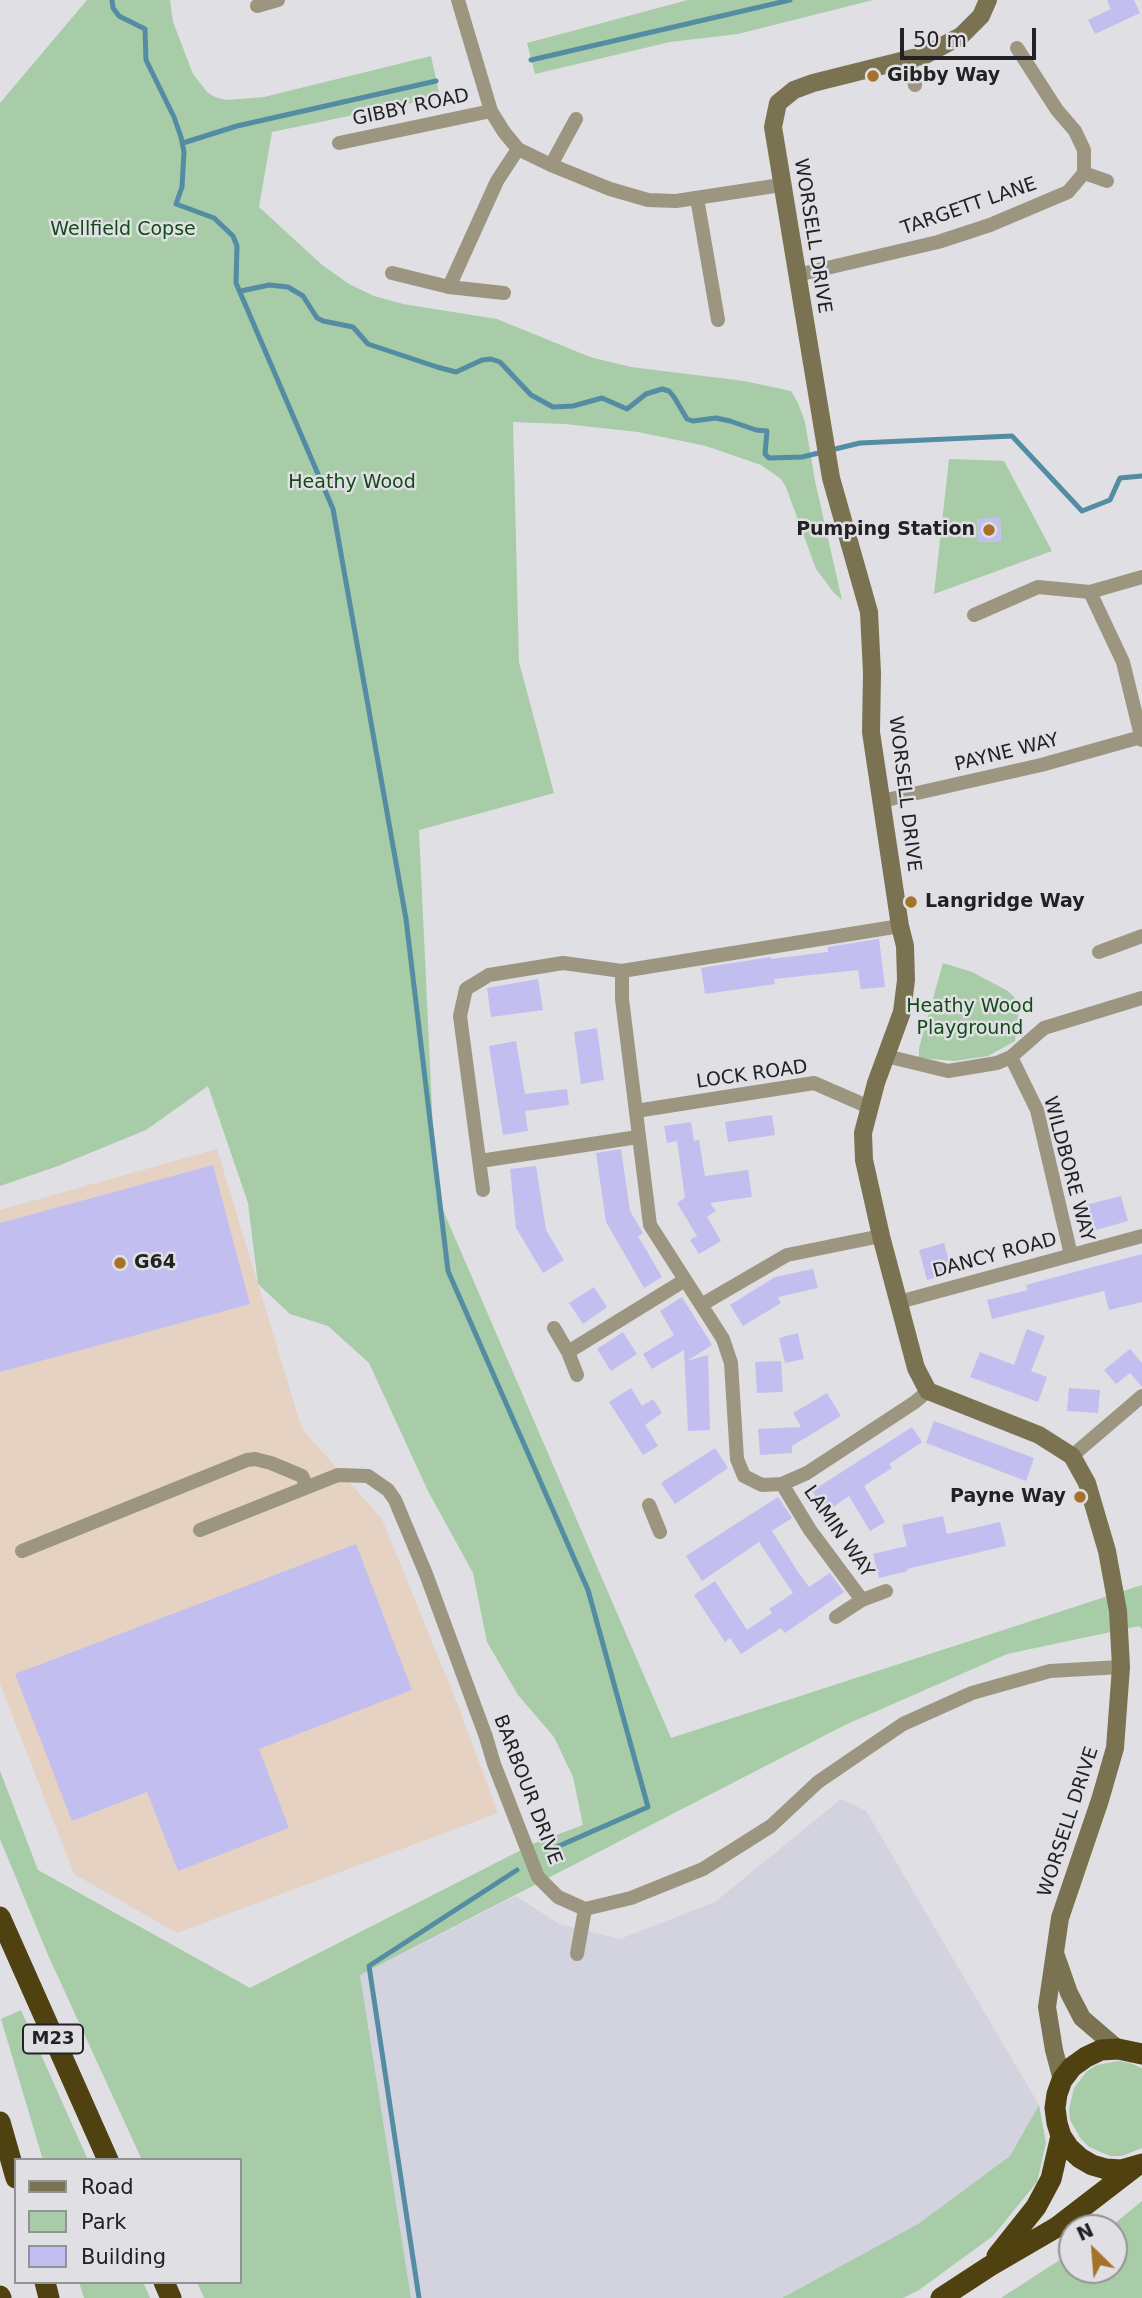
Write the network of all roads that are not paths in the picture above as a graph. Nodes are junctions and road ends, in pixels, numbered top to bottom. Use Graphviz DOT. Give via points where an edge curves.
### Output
graph roads {
  1 [pos="278,0"];
  2 [pos="458,0"];
  3 [pos="988,0"];
  4 [pos="257,6"];
  5 [pos="1017,48"];
  6 [pos="909,60"];
  7 [pos="915,85"];
  8 [pos="491,111"];
  9 [pos="576,118"];
  10 [pos="339,143"];
  11 [pos="518,149"];
  12 [pos="551,165"];
  13 [pos="1084,173"];
  14 [pos="1107,181"];
  15 [pos="782,185"];
  16 [pos="697,198"];
  17 [pos="392,273"];
  18 [pos="797,275"];
  19 [pos="449,286"];
  20 [pos="505,293"];
  21 [pos="718,320"];
  22 [pos="1142,577"];
  23 [pos="1090,593"];
  24 [pos="974,615"];
  25 [pos="1141,739"];
  26 [pos="882,802"];
  27 [pos="900,926"];
  28 [pos="1142,936"];
  29 [pos="1099,952"];
  30 [pos="622,971"];
  31 [pos="1142,998"];
  32 [pos="886,1056"];
  33 [pos="1011,1057"];
  34 [pos="869,1107"];
  35 [pos="636,1111"];
  36 [pos="638,1137"];
  37 [pos="480,1161"];
  38 [pos="483,1190"];
  39 [pos="881,1236"];
  40 [pos="1142,1236"];
  41 [pos="1072,1255"];
  42 [pos="685,1280"];
  43 [pos="899,1302"];
  44 [pos="701,1305"];
  45 [pos="554,1328"];
  46 [pos="568,1352"];
  47 [pos="577,1375"];
  48 [pos="928,1391"];
  49 [pos="1142,1396"];
  50 [pos="1072,1456"];
  51 [pos="782,1484"];
  52 [pos="307,1487"];
  53 [pos="649,1505"];
  54 [pos="200,1530"];
  55 [pos="660,1532"];
  56 [pos="22,1551"];
  57 [pos="886,1591"];
  58 [pos="862,1600"];
  59 [pos="836,1617"];
  60 [pos="1121,1667"];
  61 [pos="585,1909"];
  62 [pos="0,1917"];
  63 [pos="1055,1953"];
  64 [pos="577,1954"];
  65 [pos="1132,2049"];
  66 [pos="1062,2080"];
  67 [pos="0,2122"];
  68 [pos="1061,2136"];
  69 [pos="107,2158"];
  70 [pos="1139,2165"];
  71 [pos="14,2171"];
  72 [pos="990,2266"];
  73 [pos="941,2298"];
  1 -- 4 [label="street"];
  2 -- 8 [label="street, GIBBY ROAD"];
  3 -- 6 [label="street, WORSELL DRIVE" via="981,16 961,36"];
  5 -- 13 [label="street" via="1075,131 1084,150"];
  6 -- 7 [label="street"];
  6 -- 15 [label="street, WORSELL DRIVE" via="813,83 778,103 774,127"];
  8 -- 10 [label="street, GIBBY ROAD"];
  8 -- 11 [label="street, GIBBY ROAD"];
  9 -- 12 [label="street"];
  11 -- 12 [label="street, GIBBY ROAD"];
  11 -- 19 [label="street" via="497,181"];
  12 -- 16 [label="street, GIBBY ROAD" via="636,198"];
  13 -- 14 [label="street"];
  13 -- 18 [label="street, TARGETT LANE" via="1068,192 990,225"];
  15 -- 16 [label="street, GIBBY ROAD"];
  15 -- 18 [label="street, WORSELL DRIVE"];
  16 -- 21 [label="street"];
  17 -- 19 [label="street"];
  18 -- 26 [label="street, WORSELL DRIVE" via="831,478 869,612 871,732"];
  19 -- 20 [label="street"];
  22 -- 23 [label="street"];
  23 -- 24 [label="street" via="1038,587"];
  23 -- 25 [label="street" via="1123,663"];
  25 -- 26 [label="street, PAYNE WAY"];
  26 -- 27 [label="street, WORSELL DRIVE"];
  27 -- 30 [label="street"];
  27 -- 32 [label="street, WORSELL DRIVE" via="906,980 902,1012"];
  28 -- 29 [label="street"];
  30 -- 35 [label="street"];
  30 -- 37 [label="street" via="564,962 489,975 466,989 460,1016"];
  31 -- 33 [label="street" via="1044,1028"];
  32 -- 33 [label="street" via="948,1071"];
  32 -- 34 [label="street, WORSELL DRIVE"];
  33 -- 41 [label="street, WILDBORE WAY" via="1037,1110"];
  34 -- 35 [label="street, LOCK ROAD" via="814,1083"];
  34 -- 39 [label="street, WORSELL DRIVE" via="863,1133 864,1160"];
  35 -- 36 [label="street"];
  36 -- 37 [label="street"];
  36 -- 42 [label="street" via="650,1225"];
  37 -- 38 [label="street"];
  39 -- 43 [label="street, WORSELL DRIVE"];
  39 -- 44 [label="street" via="787,1255"];
  40 -- 41 [label="street, DANCY ROAD"];
  41 -- 43 [label="street, DANCY ROAD"];
  42 -- 44 [label="street"];
  42 -- 46 [label="street"];
  43 -- 48 [label="street, WORSELL DRIVE" via="916,1367"];
  44 -- 51 [label="street" via="723,1339 731,1363 737,1460 744,1476 762,1485"];
  45 -- 46 [label="street"];
  46 -- 47 [label="street"];
  48 -- 50 [label="street" via="1038,1435"];
  48 -- 51 [label="street" via="807,1473"];
  49 -- 50 [label="street"];
  50 -- 60 [label="street, WORSELL DRIVE" via="1087,1483 1107,1551 1118,1611"];
  51 -- 58 [label="street, LAMIN WAY"];
  52 -- 54 [label="street, BARBOUR DRIVE"];
  52 -- 56 [label="street" via="302,1476 271,1463 247,1460"];
  52 -- 61 [label="street, BARBOUR DRIVE" via="338,1475 356,1474 368,1476 395,1500 538,1877 558,1897"];
  53 -- 55 [label="street"];
  57 -- 58 [label="street, LAMIN WAY"];
  58 -- 59 [label="street, LAMIN WAY"];
  60 -- 61 [label="street" via="1050,1671 972,1693 914,1718 818,1782 771,1826 703,1869 631,1898"];
  60 -- 63 [label="street, WORSELL DRIVE" via="1115,1748 1060,1918"];
  61 -- 64 [label="street"];
  62 -- 69 [label="highway, M23"];
  63 -- 65 [label="street, WORSELL DRIVE" via="1082,2018"];
  63 -- 66 [label="street, WORSELL DRIVE" via="1047,2007"];
  65 -- 66 [label="highway" via="1101,2050 1072,2067"];
  66 -- 68 [label="highway" via="1055,2108"];
  67 -- 71 [label="highway"];
  68 -- 70 [label="highway" via="1080,2158 1093,2165 1121,2170"];
  68 -- 72 [label="highway" via="1051,2179 1036,2207"];
  70 -- 72 [label="highway" via="1057,2227"];
  72 -- 73 [label="highway"];
}
